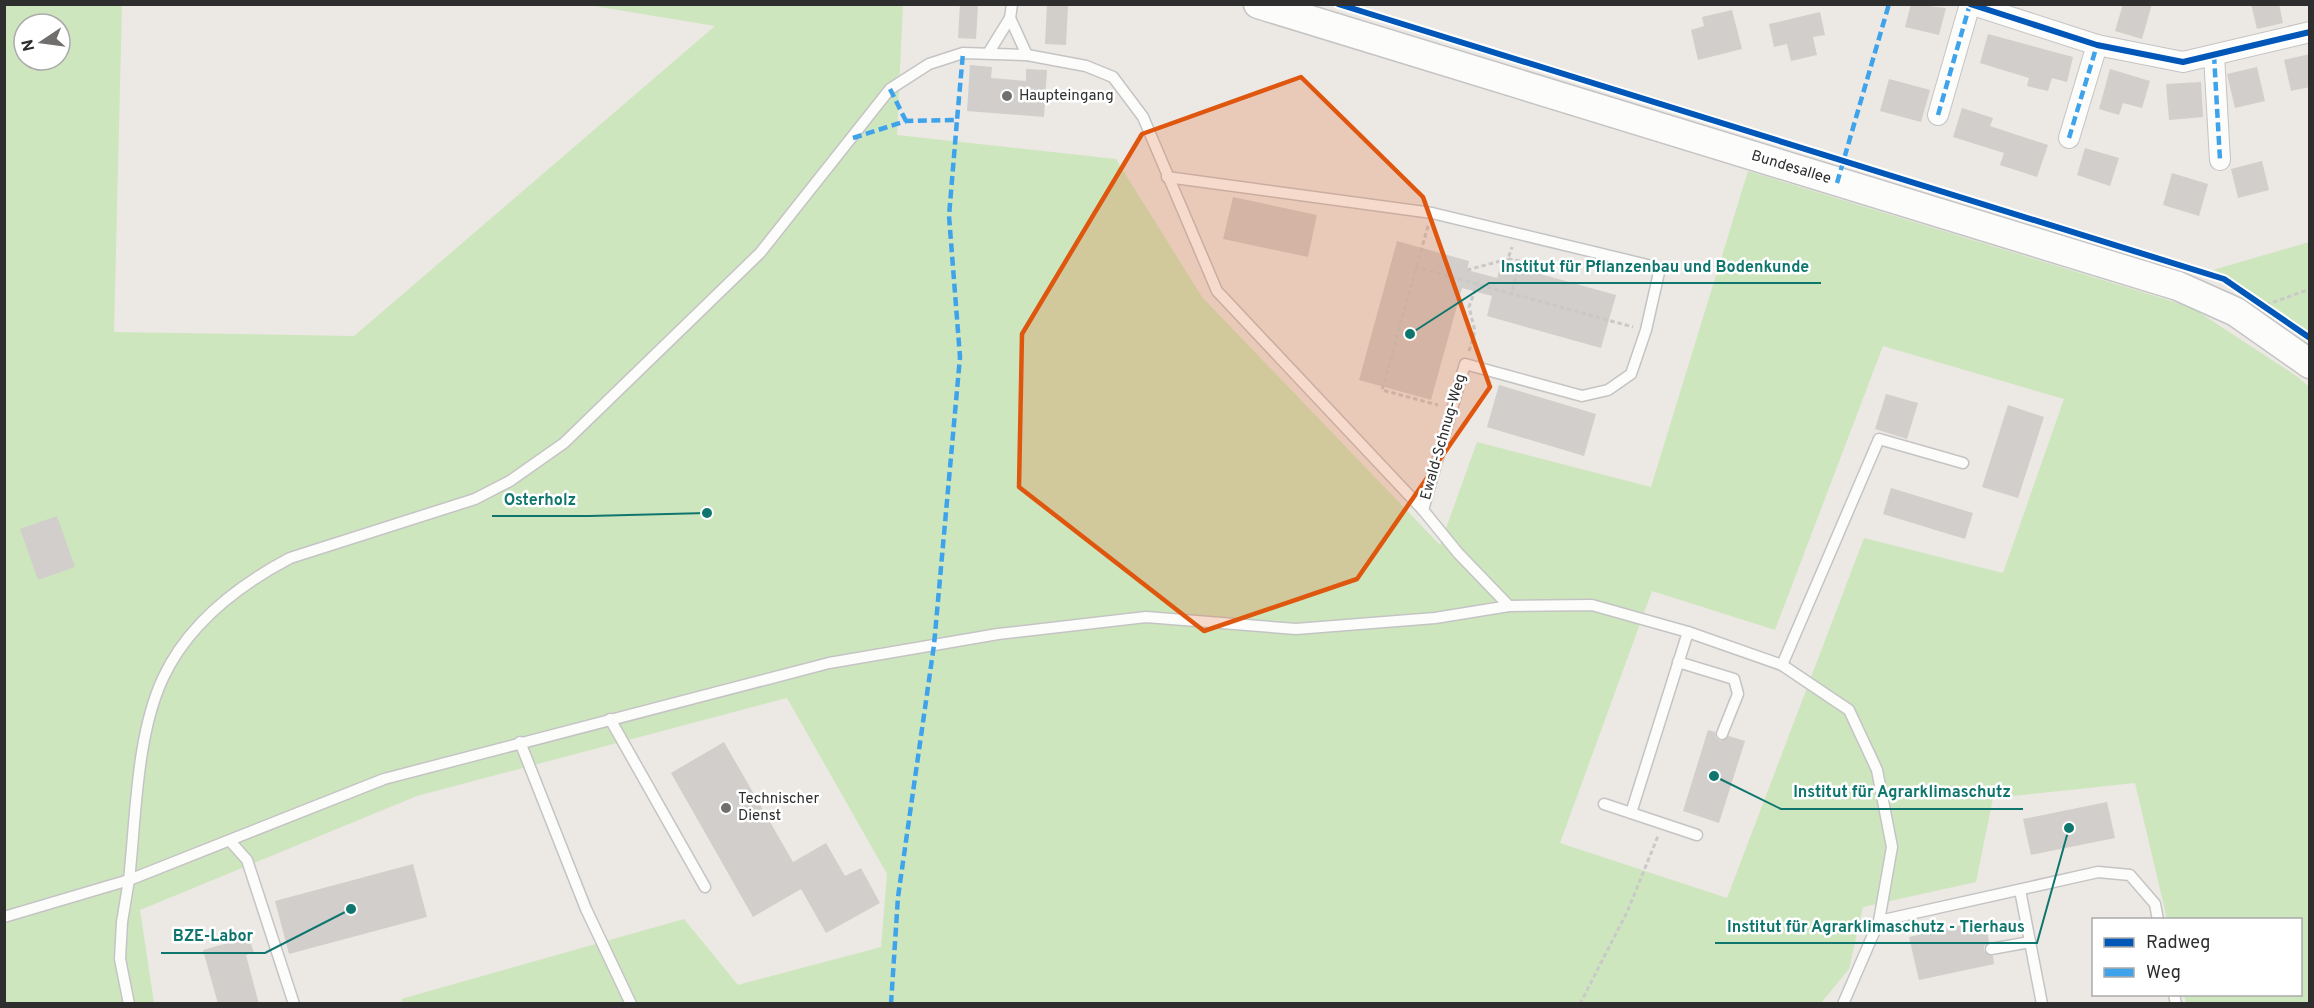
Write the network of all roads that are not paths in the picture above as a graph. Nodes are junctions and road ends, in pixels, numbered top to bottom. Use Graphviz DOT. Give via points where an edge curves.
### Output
graph roads {
  1 [pos="1012,4"];
  2 [pos="1258,4"];
  3 [pos="1970,4"];
  4 [pos="1011,18"];
  5 [pos="2310,32"];
  6 [pos="2097,45"];
  7 [pos="989,52"];
  8 [pos="1027,55"];
  9 [pos="2214,55"];
  10 [pos="1938,115"];
  11 [pos="2069,138"];
  12 [pos="2220,160"];
  13 [pos="1167,177"];
  14 [pos="2310,364"];
  15 [pos="1963,463"];
  16 [pos="1423,510"];
  17 [pos="1509,606"];
  18 [pos="1688,632"];
  19 [pos="1678,662"];
  20 [pos="1782,665"];
  21 [pos="610,719"];
  22 [pos="1722,734"];
  23 [pos="520,742"];
  24 [pos="1604,804"];
  25 [pos="1631,813"];
  26 [pos="1697,835"];
  27 [pos="230,841"];
  28 [pos="129,880"];
  29 [pos="705,887"];
  30 [pos="2020,890"];
  31 [pos="4,917"];
  32 [pos="2158,918"];
  33 [pos="1879,921"];
  34 [pos="2030,942"];
  35 [pos="1991,949"];
  36 [pos="129,1004"];
  37 [pos="294,1004"];
  38 [pos="631,1004"];
  39 [pos="1843,1004"];
  40 [pos="2042,1004"];
  1 -- 4 [label="lane"];
  2 -- 14 [label="main road, Bundesallee" via="2178,286 2236,312"];
  3 -- 6 [label="street"];
  3 -- 10 [label="street"];
  4 -- 7 [label="lane"];
  4 -- 8 [label="lane"];
  5 -- 9 [label="street"];
  6 -- 9 [label="street" via="2183,62"];
  6 -- 11 [label="street"];
  7 -- 8 [label="lane"];
  7 -- 28 [label="lane" via="948,56 908,75 890,89 760,253 544,459 475,499 291,558 265,571 210,613 182,646 163,679 150,720"];
  8 -- 13 [label="lane" via="1086,66 1113,77 1143,117"];
  9 -- 12 [label="street"];
  13 -- 16 [label="lane" via="1217,291"];
  13 -- 16 [label="lane, Ewald-Schnug-Weg" via="1432,213 1660,268 1631,374 1608,390 1582,396 1465,364"];
  15 -- 20 [label="lane" via="1879,439"];
  16 -- 17 [label="lane"];
  17 -- 18 [label="lane" via="1592,605"];
  17 -- 21 [label="lane" via="1435,618 1296,629 1146,617 998,634 829,663"];
  18 -- 19 [label="lane"];
  18 -- 20 [label="lane"];
  19 -- 22 [label="lane" via="1734,679 1738,694"];
  19 -- 25 [label="lane"];
  20 -- 33 [label="lane" via="1849,710 1877,770 1892,847"];
  21 -- 23 [label="lane"];
  21 -- 29 [label="lane"];
  23 -- 27 [label="lane" via="384,778"];
  23 -- 38 [label="lane" via="586,909"];
  24 -- 25 [label="lane"];
  25 -- 26 [label="lane"];
  27 -- 28 [label="lane"];
  27 -- 37 [label="lane" via="246,860"];
  28 -- 31 [label="lane"];
  28 -- 36 [label="lane" via="120,959"];
  30 -- 32 [label="lane" via="2098,872 2130,875 2155,904"];
  30 -- 33 [label="lane"];
  30 -- 34 [label="lane"];
  33 -- 39 [label="lane"];
  34 -- 35 [label="lane"];
  34 -- 40 [label="lane"];
}
